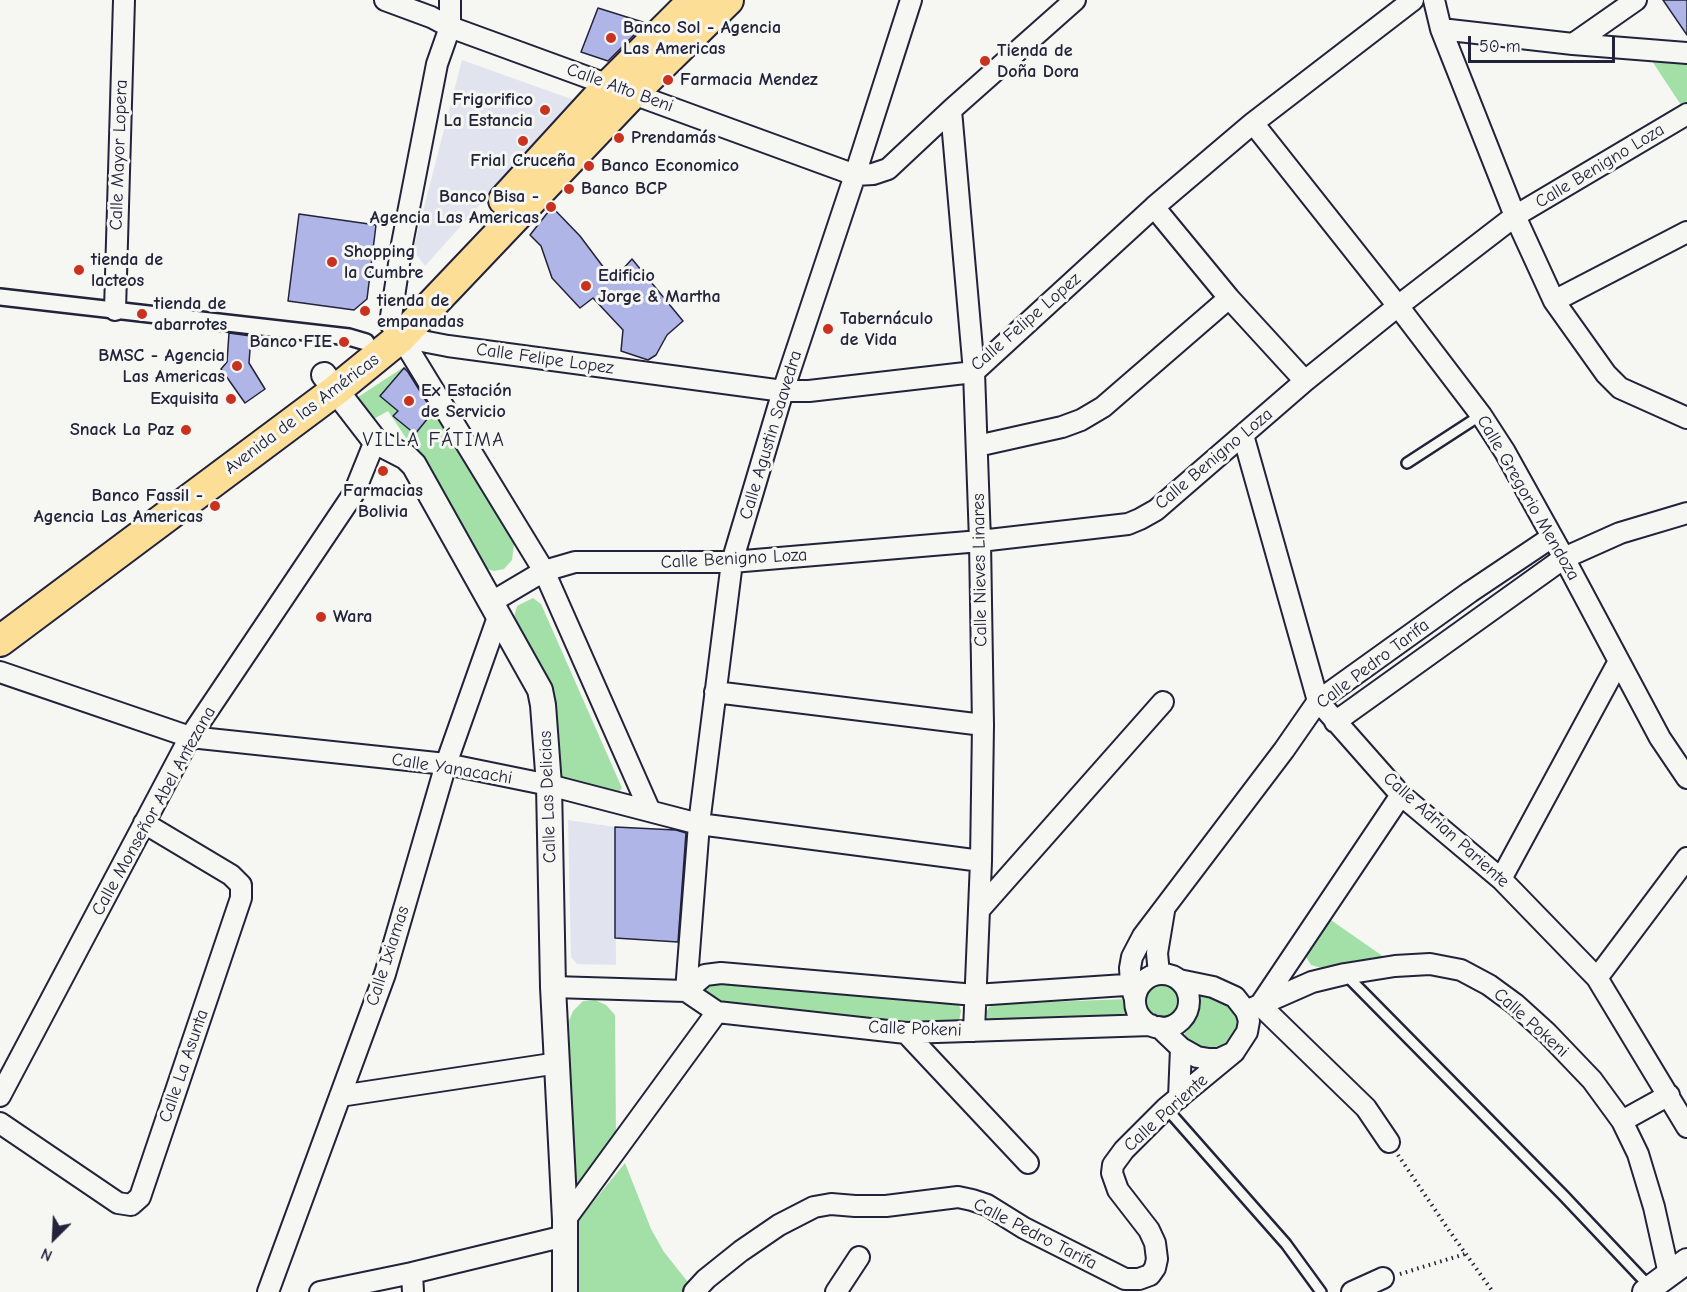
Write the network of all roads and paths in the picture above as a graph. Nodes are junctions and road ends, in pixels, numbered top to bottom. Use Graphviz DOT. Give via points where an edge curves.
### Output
graph roads {
  1 [pos="124,0"];
  2 [pos="385,0"];
  3 [pos="450,0"];
  4 [pos="694,0"];
  5 [pos="728,0"];
  6 [pos="911,0"];
  7 [pos="1075,0"];
  8 [pos="1413,0"];
  9 [pos="1434,0"];
  10 [pos="1636,0"];
  11 [pos="431,8"];
  12 [pos="450,27"];
  13 [pos="1442,29"];
  14 [pos="1573,44"];
  15 [pos="1687,53"];
  16 [pos="437,64"];
  17 [pos="621,89"];
  18 [pos="951,110"];
  19 [pos="1687,114"];
  20 [pos="1253,123"];
  21 [pos="855,174"];
  22 [pos="1154,207"];
  23 [pos="1515,216"];
  24 [pos="1686,235"];
  25 [pos="0,297"];
  26 [pos="1229,298"];
  27 [pos="1554,301"];
  28 [pos="1398,306"];
  29 [pos="115,310"];
  30 [pos="396,330"];
  31 [pos="366,342"];
  32 [pos="974,372"];
  33 [pos="1305,381"];
  34 [pos="330,382"];
  35 [pos="783,391"];
  36 [pos="1481,415"];
  37 [pos="1687,418"];
  38 [pos="1243,435"];
  39 [pos="375,441"];
  40 [pos="977,446"];
  41 [pos="1407,463"];
  42 [pos="1687,513"];
  43 [pos="1552,537"];
  44 [pos="981,541"];
  45 [pos="1564,558"];
  46 [pos="732,562"];
  47 [pos="544,571"];
  48 [pos="494,610"];
  49 [pos="0,616"];
  50 [pos="0,641"];
  51 [pos="1619,661"];
  52 [pos="1,670"];
  53 [pos="715,692"];
  54 [pos="1318,701"];
  55 [pos="1162,702"];
  56 [pos="1335,722"];
  57 [pos="983,724"];
  58 [pos="190,737"];
  59 [pos="446,764"];
  60 [pos="1687,778"];
  61 [pos="549,785"];
  62 [pos="1401,795"];
  63 [pos="650,811"];
  64 [pos="144,823"];
  65 [pos="699,824"];
  66 [pos="1687,858"];
  67 [pos="981,861"];
  68 [pos="1502,879"];
  69 [pos="979,910"];
  70 [pos="1164,911"];
  71 [pos="1159,974"];
  72 [pos="1345,974"];
  73 [pos="1597,978"];
  74 [pos="1179,980"];
  75 [pos="554,987"];
  76 [pos="1135,990"];
  77 [pos="686,991"];
  78 [pos="975,995"];
  79 [pos="1253,1008"];
  80 [pos="717,1012"];
  81 [pos="1155,1026"];
  82 [pos="974,1031"];
  83 [pos="906,1033"];
  84 [pos="1181,1048"];
  85 [pos="1234,1052"];
  86 [pos="558,1063"];
  87 [pos="1669,1095"];
  88 [pos="0,1096"];
  89 [pos="340,1096"];
  90 [pos="1173,1103"];
  91 [pos="1622,1121"];
  92 [pos="0,1123"];
  93 [pos="1687,1127"];
  94 [pos="1389,1142"];
  95 [pos="1028,1163"];
  96 [pos="565,1228"];
  97 [pos="1465,1254"];
  98 [pos="859,1257"];
  99 [pos="1150,1275"];
  100 [pos="1383,1278"];
  101 [pos="1661,1281"];
  102 [pos="412,1282"];
  103 [pos="268,1292"];
  104 [pos="320,1292"];
  105 [pos="565,1292"];
  106 [pos="694,1292"];
  107 [pos="836,1292"];
  108 [pos="1321,1292"];
  109 [pos="1352,1292"];
  110 [pos="1493,1292"];
  1 -- 29 [label="street, Calle Mayor Lopera"];
  2 -- 11 [label="street, Calle Alto Beni"];
  3 -- 12 [label="street"];
  4 -- 17 [label="main road, Avenida de las Américas"];
  5 -- 17 [label="main road, Avenida de las Américas"];
  6 -- 21 [label="street, Calle Agustin Saavedra"];
  7 -- 18 [label="street"];
  8 -- 20 [label="street, Calle Felipe Lopez"];
  9 -- 13 [label="street"];
  10 -- 14 [label="street"];
  11 -- 12 [label="street, Calle Alto Beni"];
  11 -- 16 [label="street"];
  12 -- 16 [label="street"];
  12 -- 17 [label="street, Calle Alto Beni"];
  13 -- 14 [label="street"];
  13 -- 23 [label="street"];
  14 -- 15 [label="street"];
  16 -- 30 [label="street" via="402,244"];
  17 -- 21 [label="street, Calle Alto Beni"];
  17 -- 30 [label="main road, Avenida de las Américas"];
  18 -- 21 [label="street" via="888,169"];
  18 -- 32 [label="street, Calle Nieves Linares"];
  19 -- 23 [label="street, Calle Benigno Loza"];
  20 -- 22 [label="street, Calle Felipe Lopez"];
  20 -- 28 [label="street, Calle Gregorio Mendoza"];
  21 -- 35 [label="street, Calle Agustin Saavedra"];
  22 -- 26 [label="street"];
  22 -- 32 [label="street, Calle Felipe Lopez"];
  23 -- 27 [label="street"];
  23 -- 28 [label="street, Calle Benigno Loza"];
  24 -- 27 [label="street"];
  25 -- 29 [label="street"];
  26 -- 33 [label="street"];
  26 -- 40 [label="street" via="1103,408 1062,427"];
  27 -- 37 [label="street" via="1620,388"];
  28 -- 33 [label="street, Calle Benigno Loza"];
  28 -- 36 [label="street, Calle Gregorio Mendoza"];
  29 -- 31 [label="street"];
  30 -- 31 [label="main road, Avenida de las Américas"];
  30 -- 34 [label="main road, Avenida de las Américas"];
  30 -- 35 [label="street, Calle Felipe Lopez" via="459,347"];
  30 -- 47 [label="street"];
  31 -- 34 [label="main road, Avenida de las Américas"];
  32 -- 35 [label="street, Calle Felipe Lopez"];
  32 -- 40 [label="street, Calle Nieves Linares"];
  33 -- 38 [label="street, Calle Benigno Loza"];
  34 -- 39 [label="street, Calle Las Delicias"];
  34 -- 49 [label="main road, Avenida de las Américas"];
  34 -- 50 [label="main road, Avenida de las Américas"];
  35 -- 46 [label="street, Calle Agustin Saavedra"];
  36 -- 41 [label="lane"];
  36 -- 43 [label="street, Calle Gregorio Mendoza"];
  38 -- 44 [label="street, Calle Benigno Loza" via="1156,510 1128,524"];
  38 -- 54 [label="street, Calle Adrian Pariente"];
  39 -- 48 [label="street, Calle Las Delicias" via="414,465"];
  39 -- 58 [label="street, Calle Monseñor Abel Antezana" via="354,493"];
  40 -- 44 [label="street, Calle Nieves Linares"];
  42 -- 45 [label="street" via="1620,533"];
  43 -- 45 [label="street, Calle Gregorio Mendoza"];
  43 -- 54 [label="street, Calle Pedro Tarifa"];
  44 -- 46 [label="street, Calle Benigno Loza"];
  44 -- 57 [label="street, Calle Nieves Linares"];
  45 -- 51 [label="street, Calle Gregorio Mendoza"];
  45 -- 56 [label="street"];
  46 -- 47 [label="street, Calle Benigno Loza" via="575,562"];
  46 -- 53 [label="street, Calle Agustin Saavedra"];
  47 -- 48 [label="street"];
  47 -- 63 [label="street"];
  48 -- 59 [label="street, Calle Ixiamas"];
  48 -- 61 [label="street, Calle Las Delicias" via="540,690"];
  50 -- 52 [label="main road, Avenida de las Américas"];
  51 -- 60 [label="street, Calle Gregorio Mendoza" via="1660,738"];
  51 -- 68 [label="street"];
  52 -- 58 [label="street, Calle Yanacachi"];
  53 -- 57 [label="street"];
  53 -- 65 [label="street, Calle Agustin Saavedra"];
  54 -- 56 [label="street, Calle Adrian Pariente"];
  54 -- 70 [label="street, Calle Pedro Tarifa"];
  55 -- 69 [label="street"];
  56 -- 62 [label="street, Calle Adrian Pariente"];
  57 -- 67 [label="street, Calle Nieves Linares"];
  58 -- 59 [label="street, Calle Yanacachi"];
  58 -- 64 [label="street, Calle Monseñor Abel Antezana"];
  59 -- 61 [label="street, Calle Yanacachi"];
  59 -- 89 [label="street, Calle Ixiamas" via="385,974"];
  61 -- 63 [label="street, Calle Yanacachi"];
  61 -- 75 [label="street, Calle Las Delicias"];
  62 -- 68 [label="street, Calle Adrian Pariente"];
  62 -- 79 [label="street"];
  63 -- 65 [label="street, Calle Yanacachi"];
  64 -- 88 [label="street, Calle Monseñor Abel Antezana"];
  64 -- 92 [label="street, Calle La Asunta" via="231,875 241,885 241,898 140,1197 131,1205 118,1203"];
  65 -- 67 [label="street, Calle Yanacachi"];
  65 -- 77 [label="street, Calle Agustin Saavedra"];
  66 -- 73 [label="street"];
  67 -- 69 [label="street, Calle Nieves Linares"];
  68 -- 73 [label="street, Calle Adrian Pariente"];
  69 -- 78 [label="street, Calle Nieves Linares"];
  70 -- 71 [label="street, Calle Pedro Tarifa" via="1157,953"];
  70 -- 76 [label="street, Calle Pedro Tarifa" via="1132,957"];
  71 -- 74 [label="street"];
  71 -- 76 [label="street" via="1146,979"];
  72 -- 79 [label="street, Calle Pokeni" via="1312,982"];
  72 -- 91 [label="street, Calle Pokeni" via="1430,964 1461,970 1506,998 1547,1033 1592,1080"];
  72 -- 101 [label="lane" via="1564,1196"];
  73 -- 87 [label="street, Calle Adrian Pariente"];
  74 -- 79 [label="street" via="1227,992"];
  74 -- 81 [label="street" via="1189,995 1186,1013 1173,1026"];
  75 -- 77 [label="street"];
  75 -- 86 [label="street, Calle Las Delicias"];
  76 -- 78 [label="street, Calle Pokeni"];
  76 -- 81 [label="street" via="1139,1015"];
  77 -- 78 [label="street, Calle Pokeni" via="705,975 721,973"];
  77 -- 80 [label="street, Calle Pokeni"];
  78 -- 82 [label="street, Calle Nieves Linares"];
  79 -- 85 [label="street" via="1247,1032"];
  79 -- 94 [label="street" via="1366,1108"];
  80 -- 83 [label="street, Calle Pokeni"];
  80 -- 96 [label="street"];
  81 -- 82 [label="street, Calle Pokeni"];
  81 -- 84 [label="street"];
  82 -- 83 [label="street, Calle Pokeni"];
  83 -- 95 [label="street"];
  84 -- 85 [label="street" via="1209,1059"];
  84 -- 90 [label="street"];
  85 -- 90 [label="street, Calle Pariente"];
  86 -- 89 [label="street"];
  86 -- 96 [label="street, Calle Las Delicias"];
  87 -- 91 [label="street"];
  87 -- 93 [label="street, Calle Adrian Pariente"];
  89 -- 103 [label="street, Calle Ixiamas"];
  90 -- 99 [label="street, Calle Pariente" via="1113,1165 1118,1190 1155,1243 1157,1259"];
  90 -- 108 [label="lane"];
  91 -- 101 [label="street, Calle Pokeni" via="1638,1154 1654,1207"];
  94 -- 97 [label="path"];
  96 -- 102 [label="street"];
  96 -- 105 [label="street, Calle Las Delicias"];
  97 -- 100 [label="path"];
  97 -- 110 [label="path"];
  98 -- 107 [label="street"];
  99 -- 106 [label="street, Calle Pedro Tarifa" via="1125,1280 987,1205 958,1197 886,1206 814,1207 778,1225 741,1251"];
  100 -- 109 [label="street"];
  102 -- 104 [label="street"];
}
